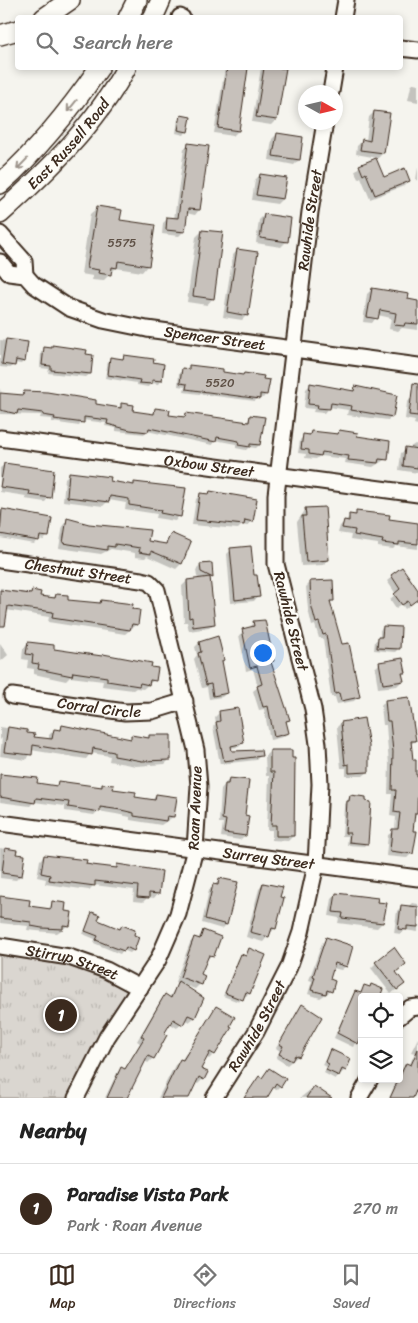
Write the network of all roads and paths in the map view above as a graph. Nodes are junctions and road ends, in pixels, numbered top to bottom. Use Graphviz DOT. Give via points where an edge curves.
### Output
graph roads {
  1 [pos="70,0"];
  2 [pos="137,0"];
  3 [pos="161,0"];
  4 [pos="346,0"];
  5 [pos="48,15"];
  6 [pos="130,15"];
  7 [pos="154,15"];
  8 [pos="344,15"];
  9 [pos="15,31"];
  10 [pos="0,35"];
  11 [pos="403,48"];
  12 [pos="418,50"];
  13 [pos="98,70"];
  14 [pos="125,70"];
  15 [pos="335,70"];
  16 [pos="332,85"];
  17 [pos="325,130"];
  18 [pos="0,184"];
  19 [pos="0,214"];
  20 [pos="0,234"];
  21 [pos="0,262"];
  22 [pos="25,275"];
  23 [pos="292,349"];
  24 [pos="418,366"];
  25 [pos="0,438"];
  26 [pos="278,474"];
  27 [pos="418,494"];
  28 [pos="0,560"];
  29 [pos="153,586"];
  30 [pos="12,696"];
  31 [pos="184,701"];
  32 [pos="0,823"];
  33 [pos="195,849"];
  34 [pos="316,865"];
  35 [pos="418,878"];
  36 [pos="0,946"];
  37 [pos="140,988"];
  38 [pos="368,1083"];
  39 [pos="76,1098"];
  40 [pos="214,1098"];
  41 [pos="359,1098"];
  1 -- 5 [label="main road"];
  2 -- 6 [label="main road"];
  3 -- 7 [label="main road"];
  4 -- 8 [label="street"];
  9 -- 10 [label="main road"];
  11 -- 12 [label="street"];
  13 -- 18 [label="main road, East Russell Road, one-way" via="43,142"];
  14 -- 19 [label="main road, East Russell Road" via="78,135"];
  15 -- 16 [label="street"];
  17 -- 23 [label="street, Rawhide Street"];
  20 -- 22 [label="street, Spencer Street" via="24,261"];
  21 -- 22 [label="street, Spencer Street" via="9,273"];
  22 -- 23 [label="street, Spencer Street" via="59,303 103,320"];
  23 -- 24 [label="street, Spencer Street"];
  23 -- 26 [label="street, Rawhide Street"];
  25 -- 26 [label="street, Oxbow Street"];
  26 -- 27 [label="street, Oxbow Street"];
  26 -- 34 [label="street, Rawhide Street" via="276,564 313,709 318,744 320,784"];
  28 -- 29 [label="street, Chestnut Street" via="141,580"];
  29 -- 31 [label="street, Roan Avenue" via="160,594"];
  30 -- 31 [label="street, Corral Circle" via="125,712 152,711"];
  31 -- 33 [label="street, Roan Avenue" via="196,750"];
  32 -- 33 [label="street, Surrey Street"];
  33 -- 34 [label="street, Surrey Street"];
  33 -- 37 [label="street, Roan Avenue" via="178,914 158,960"];
  34 -- 35 [label="street, Surrey Street"];
  34 -- 40 [label="street, Rawhide Street" via="301,932 285,975 256,1032"];
  36 -- 37 [label="street, Stirrup Street" via="69,957 106,970"];
  37 -- 39 [label="street, Roan Avenue" via="107,1037"];
  38 -- 41 [label="street"];
}
